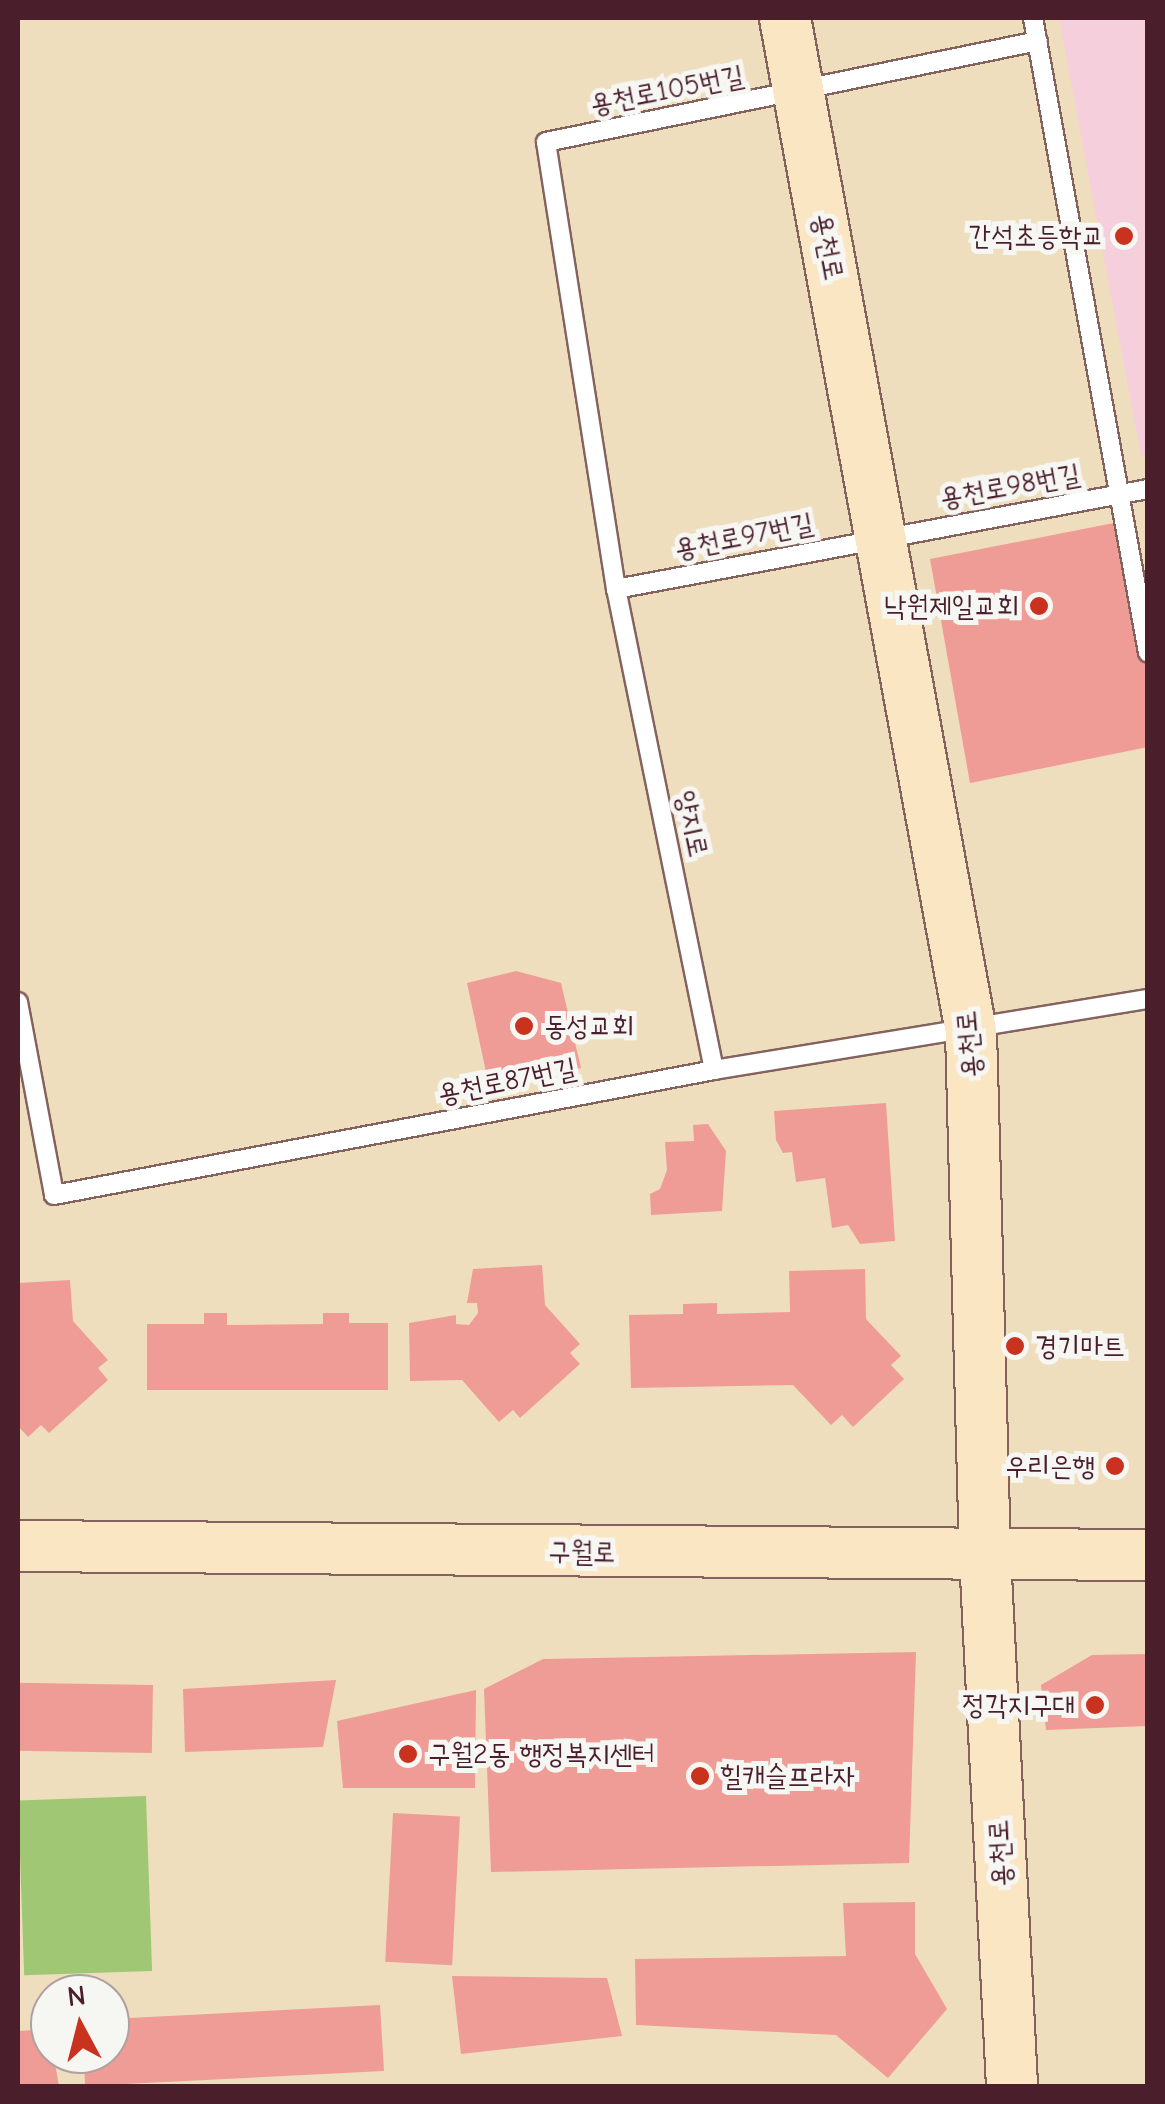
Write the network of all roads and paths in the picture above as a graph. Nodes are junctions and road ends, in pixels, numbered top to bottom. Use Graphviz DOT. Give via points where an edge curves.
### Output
graph roads {
  1 [pos="785,18"];
  2 [pos="1034,18"];
  3 [pos="1038,41"];
  4 [pos="799,92"];
  5 [pos="546,142"];
  6 [pos="1148,490"];
  7 [pos="1119,494"];
  8 [pos="883,537"];
  9 [pos="616,588"];
  10 [pos="1148,653"];
  11 [pos="1148,1000"];
  12 [pos="18,1002"];
  13 [pos="971,1031"];
  14 [pos="714,1070"];
  15 [pos="18,1546"];
  16 [pos="985,1556"];
  17 [pos="1148,1556"];
  18 [pos="1012,2086"];
  1 -- 4 [label="street, 용천로"];
  2 -- 3 [label="lane"];
  3 -- 4 [label="lane, 용천로105번길"];
  3 -- 7 [label="lane"];
  4 -- 5 [label="lane, 용천로105번길"];
  4 -- 8 [label="street, 용천로"];
  5 -- 9 [label="lane, 양지로"];
  6 -- 7 [label="lane, 용천로98번길"];
  7 -- 8 [label="lane, 용천로98번길"];
  7 -- 10 [label="lane"];
  8 -- 9 [label="lane, 용천로97번길"];
  8 -- 13 [label="street, 용천로"];
  9 -- 14 [label="lane, 양지로"];
  11 -- 13 [label="lane, 용천로87번길"];
  12 -- 14 [label="lane, 용천로87번길" via="54,1195"];
  13 -- 14 [label="lane, 용천로87번길"];
  13 -- 16 [label="street, 용천로"];
  15 -- 16 [label="street, 구월로"];
  16 -- 17 [label="street, 구월로"];
  16 -- 18 [label="street, 용천로"];
}
